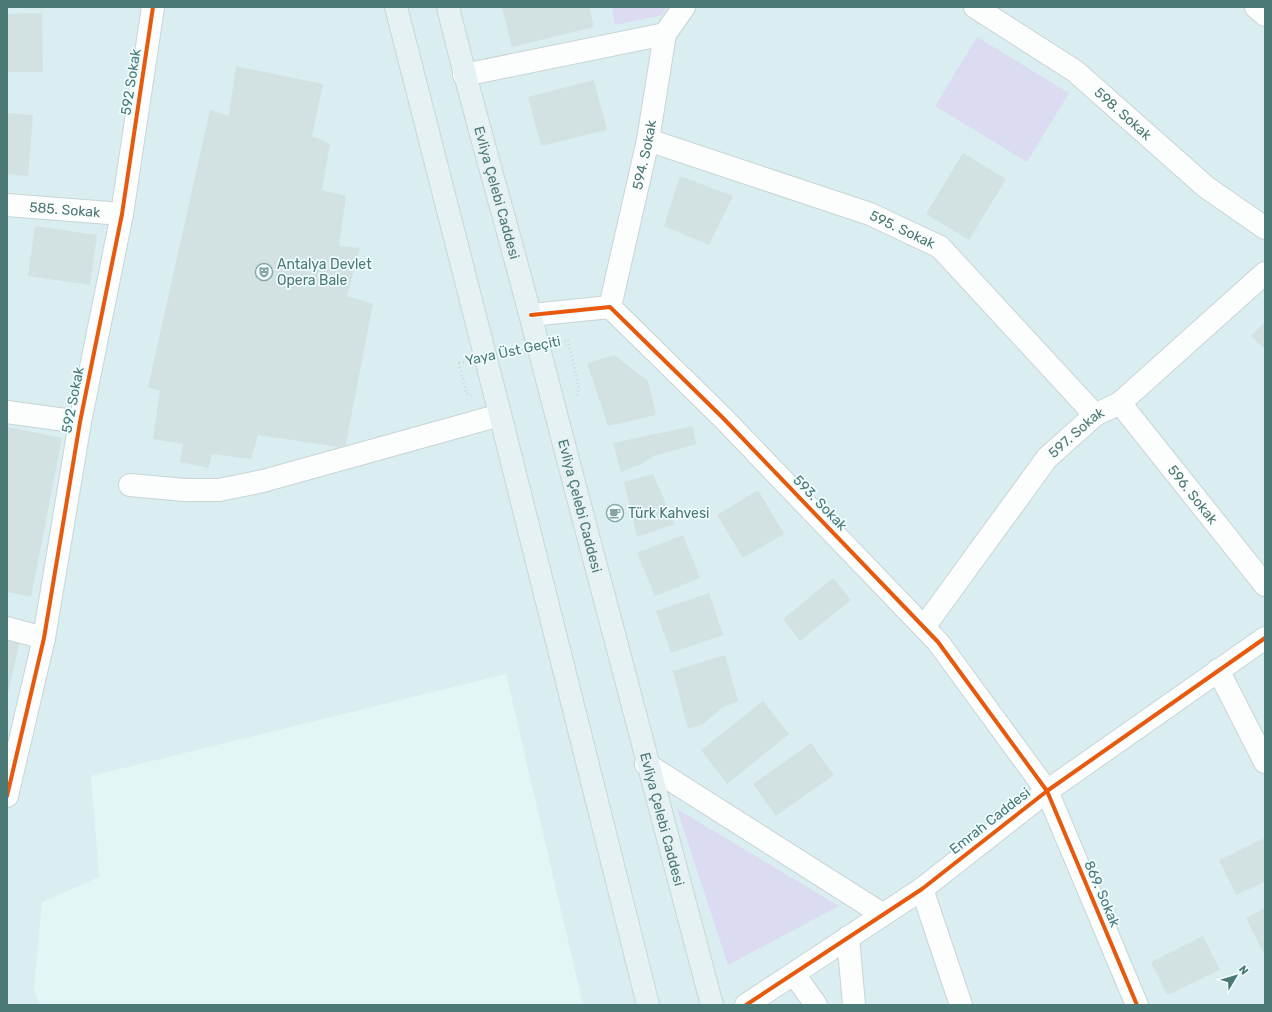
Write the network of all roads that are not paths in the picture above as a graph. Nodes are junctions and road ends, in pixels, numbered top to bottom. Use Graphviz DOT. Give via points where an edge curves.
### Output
graph roads {
  1 [pos="153,7"];
  2 [pos="396,7"];
  3 [pos="448,7"];
  4 [pos="684,7"];
  5 [pos="975,7"];
  6 [pos="1256,7"];
  7 [pos="1265,15"];
  8 [pos="665,34"];
  9 [pos="464,75"];
  10 [pos="648,140"];
  11 [pos="7,205"];
  12 [pos="122,214"];
  13 [pos="1265,228"];
  14 [pos="1265,273"];
  15 [pos="610,307"];
  16 [pos="531,315"];
  17 [pos="1120,403"];
  18 [pos="7,412"];
  19 [pos="500,415"];
  20 [pos="1095,415"];
  21 [pos="80,422"];
  22 [pos="130,485"];
  23 [pos="1265,585"];
  24 [pos="924,627"];
  25 [pos="7,628"];
  26 [pos="44,638"];
  27 [pos="1265,638"];
  28 [pos="1218,670"];
  29 [pos="1265,762"];
  30 [pos="646,764"];
  31 [pos="1047,791"];
  32 [pos="7,796"];
  33 [pos="922,889"];
  34 [pos="882,914"];
  35 [pos="848,937"];
  36 [pos="794,974"];
  37 [pos="648,1005"];
  38 [pos="712,1005"];
  39 [pos="746,1005"];
  40 [pos="816,1005"];
  41 [pos="854,1005"];
  42 [pos="961,1005"];
  43 [pos="1137,1005"];
  1 -- 12 [label="street, 592 Sokak"];
  2 -- 19 [label="main road"];
  3 -- 9 [label="main road, Evliya Çelebi Caddesi"];
  4 -- 8 [label="street, 594. Sokak"];
  5 -- 13 [label="street, 598. Sokak" via="1075,71 1206,187"];
  6 -- 7 [label="street"];
  8 -- 9 [label="street"];
  8 -- 10 [label="street, 594. Sokak"];
  9 -- 16 [label="main road, Evliya Çelebi Caddesi"];
  10 -- 15 [label="street, 594. Sokak"];
  10 -- 20 [label="street, 595. Sokak" via="870,214 940,247"];
  11 -- 12 [label="street, 585. Sokak"];
  12 -- 21 [label="street, 592 Sokak"];
  14 -- 17 [label="street, 597. Sokak"];
  15 -- 16 [label="street"];
  15 -- 24 [label="street, 593. Sokak" via="723,418"];
  16 -- 30 [label="main road, Evliya Çelebi Caddesi"];
  17 -- 20 [label="street, 597. Sokak"];
  17 -- 23 [label="street, 596. Sokak"];
  18 -- 21 [label="street"];
  19 -- 22 [label="street" via="263,481 219,490"];
  19 -- 37 [label="main road"];
  20 -- 24 [label="street, 597. Sokak" via="1047,458"];
  21 -- 26 [label="street, 592 Sokak"];
  24 -- 31 [label="street, 593. Sokak" via="938,642"];
  25 -- 26 [label="street"];
  26 -- 32 [label="street, 592 Sokak"];
  27 -- 28 [label="street, Emrah Caddesi"];
  28 -- 29 [label="street"];
  28 -- 31 [label="street, Emrah Caddesi"];
  30 -- 34 [label="street"];
  30 -- 38 [label="main road, Evliya Çelebi Caddesi"];
  31 -- 33 [label="street, Emrah Caddesi"];
  31 -- 43 [label="street, 869. Sokak"];
  33 -- 34 [label="street, Emrah Caddesi"];
  33 -- 42 [label="street"];
  34 -- 35 [label="street, Emrah Caddesi"];
  35 -- 36 [label="street, Emrah Caddesi"];
  35 -- 41 [label="street"];
  36 -- 39 [label="street, Emrah Caddesi"];
  36 -- 40 [label="street"];
}
